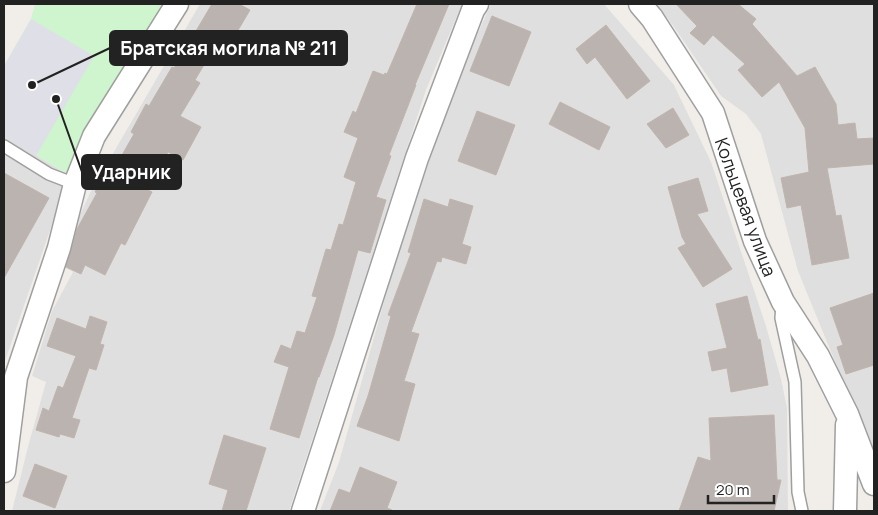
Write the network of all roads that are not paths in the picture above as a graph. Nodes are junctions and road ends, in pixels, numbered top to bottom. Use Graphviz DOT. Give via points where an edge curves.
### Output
graph roads {
  1 [pos="177,4"];
  2 [pos="477,4"];
  3 [pos="640,4"];
  4 [pos="4,146"];
  5 [pos="75,184"];
  6 [pos="783,302"];
  7 [pos="847,414"];
  8 [pos="4,471"];
  9 [pos="874,484"];
  10 [pos="303,511"];
  11 [pos="802,511"];
  12 [pos="845,511"];
  1 -- 5 [label="street" via="94,136"];
  2 -- 10 [label="street" via="417,158"];
  3 -- 6 [label="street, Кольцевая улица" via="713,114 755,241"];
  4 -- 5 [label="lane" via="49,174"];
  5 -- 8 [label="street" via="59,248 16,377"];
  6 -- 7 [label="street, Кольцевая улица" via="818,356"];
  6 -- 11 [label="lane" via="781,318 795,382 798,492"];
  7 -- 9 [label="street, Кольцевая улица"];
  7 -- 12 [label="street, Кольцевая улица"];
}
